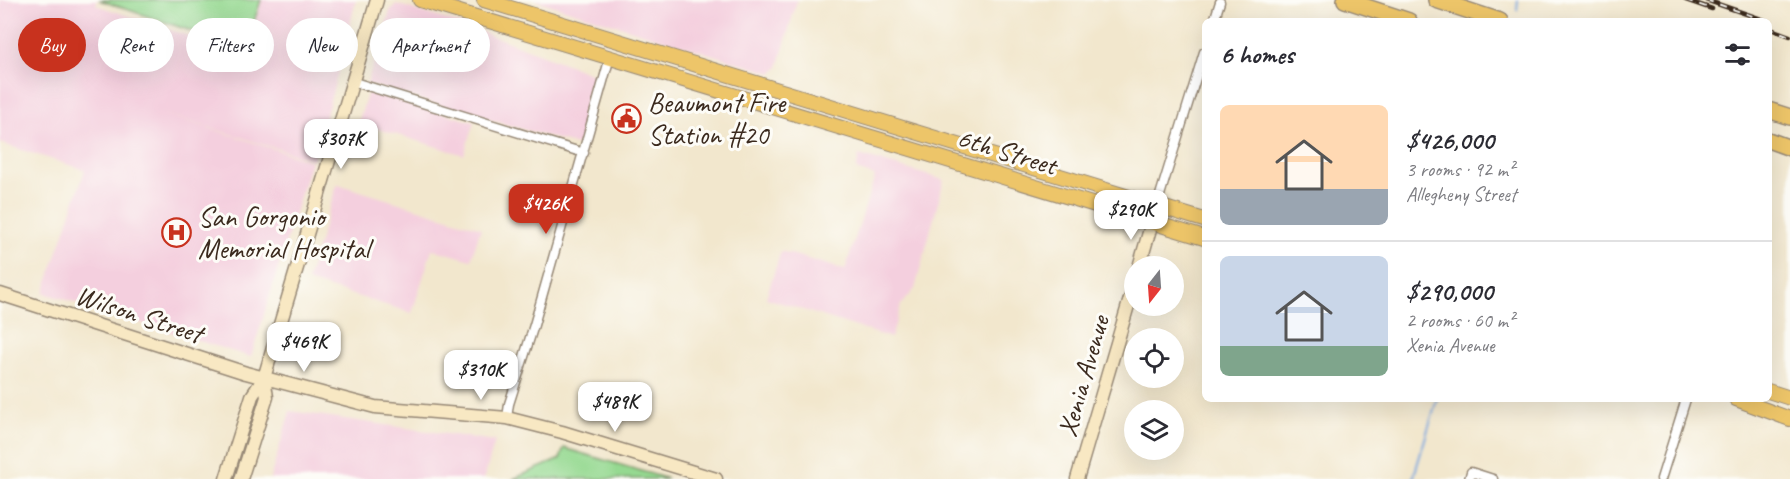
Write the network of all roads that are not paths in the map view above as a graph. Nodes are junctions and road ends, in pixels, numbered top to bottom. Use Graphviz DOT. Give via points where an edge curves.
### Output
graph roads {
  1 [pos="376,0"];
  2 [pos="420,0"];
  3 [pos="484,0"];
  4 [pos="1345,0"];
  5 [pos="1436,0"];
  6 [pos="1220,2"];
  7 [pos="512,9"];
  8 [pos="460,12"];
  9 [pos="1215,18"];
  10 [pos="1400,18"];
  11 [pos="1491,18"];
  12 [pos="610,57"];
  13 [pos="1202,59"];
  14 [pos="351,81"];
  15 [pos="1772,110"];
  16 [pos="1790,116"];
  17 [pos="1772,141"];
  18 [pos="1790,148"];
  19 [pos="584,153"];
  20 [pos="1157,205"];
  21 [pos="1202,219"];
  22 [pos="1152,223"];
  23 [pos="1202,237"];
  24 [pos="1142,256"];
  25 [pos="0,294"];
  26 [pos="1125,316"];
  27 [pos="264,378"];
  28 [pos="1772,392"];
  29 [pos="1790,398"];
  30 [pos="1685,402"];
  31 [pos="1744,402"];
  32 [pos="507,418"];
  33 [pos="1790,419"];
  34 [pos="1470,476"];
  35 [pos="226,479"];
  36 [pos="242,479"];
  37 [pos="716,479"];
  38 [pos="1077,479"];
  39 [pos="1492,479"];
  40 [pos="1661,479"];
  1 -- 14 [label="street"];
  2 -- 8 [label="main road, 6th Street"];
  3 -- 7 [label="main road, 6th Street"];
  4 -- 10 [label="highway"];
  5 -- 11 [label="highway"];
  6 -- 9 [label="street"];
  7 -- 8 [label="main road" via="508,18 473,8"];
  7 -- 20 [label="main road, 6th Street"];
  8 -- 12 [label="main road, 6th Street"];
  12 -- 19 [label="street"];
  12 -- 22 [label="main road, 6th Street"];
  13 -- 20 [label="street"];
  14 -- 19 [label="street"];
  14 -- 27 [label="street"];
  15 -- 16 [label="highway"];
  17 -- 18 [label="highway"];
  19 -- 32 [label="street"];
  20 -- 21 [label="main road, 6th Street"];
  20 -- 22 [label="street"];
  22 -- 23 [label="main road, 6th Street"];
  22 -- 24 [label="street"];
  25 -- 27 [label="street, Wilson Street"];
  26 -- 38 [label="street, Xenia Avenue"];
  27 -- 32 [label="street, Wilson Street" via="375,407"];
  27 -- 35 [label="street" via="252,396"];
  27 -- 36 [label="street" via="267,397"];
  28 -- 29 [label="main road"];
  30 -- 40 [label="street"];
  31 -- 33 [label="main road"];
  32 -- 37 [label="street, Wilson Street"];
  34 -- 39 [label="street"];
}
